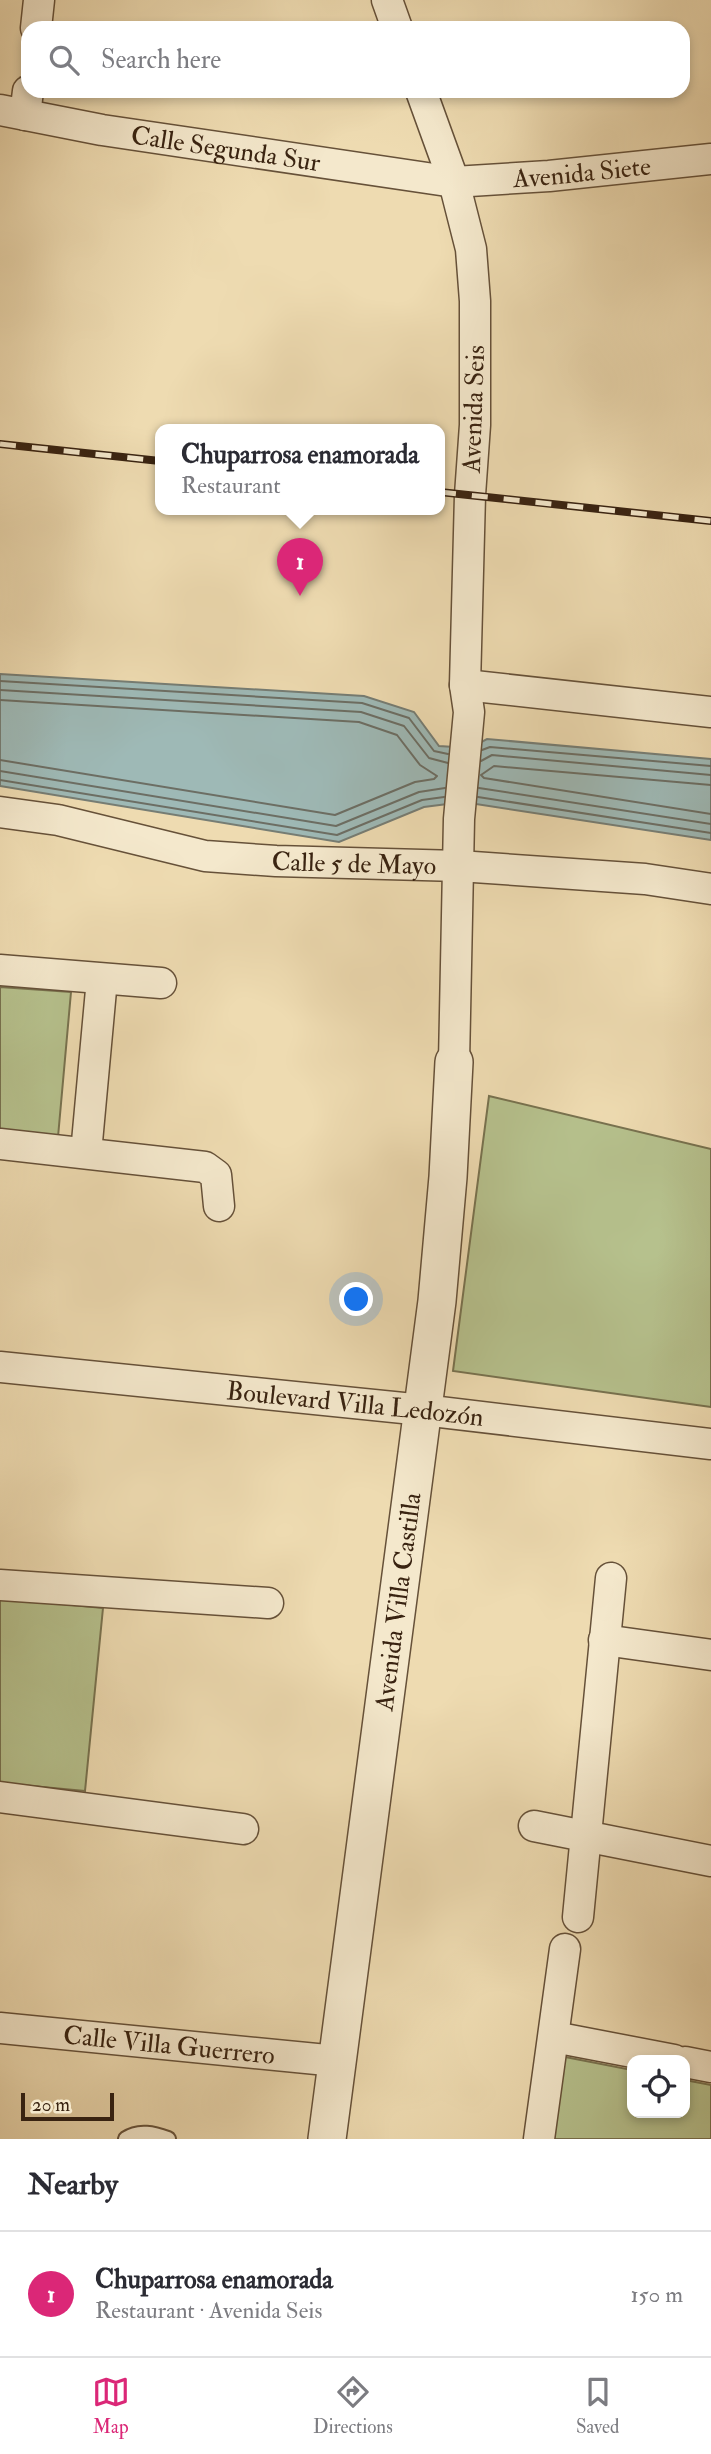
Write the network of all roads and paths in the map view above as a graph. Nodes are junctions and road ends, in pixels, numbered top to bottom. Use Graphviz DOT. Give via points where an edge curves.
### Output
graph roads {
  1 [pos="39,0"];
  2 [pos="387,0"];
  3 [pos="37,21"];
  4 [pos="394,21"];
  5 [pos="424,98"];
  6 [pos="18,106"];
  7 [pos="711,159"];
  8 [pos="454,182"];
  9 [pos="467,699"];
  10 [pos="711,712"];
  11 [pos="0,813"];
  12 [pos="459,866"];
  13 [pos="711,889"];
  14 [pos="0,970"];
  15 [pos="102,979"];
  16 [pos="161,983"];
  17 [pos="454,1062"];
  18 [pos="0,1144"];
  19 [pos="86,1153"];
  20 [pos="219,1206"];
  21 [pos="0,1367"];
  22 [pos="423,1409"];
  23 [pos="711,1444"];
  24 [pos="611,1578"];
  25 [pos="0,1585"];
  26 [pos="268,1603"];
  27 [pos="604,1640"];
  28 [pos="711,1655"];
  29 [pos="0,1797"];
  30 [pos="534,1826"];
  31 [pos="243,1829"];
  32 [pos="585,1836"];
  33 [pos="711,1861"];
  34 [pos="578,1917"];
  35 [pos="565,1949"];
  36 [pos="0,2028"];
  37 [pos="554,2037"];
  38 [pos="648,2055"];
  39 [pos="337,2061"];
  40 [pos="690,2063"];
  41 [pos="711,2067"];
  42 [pos="126,2139"];
  43 [pos="168,2139"];
  44 [pos="327,2139"];
  45 [pos="539,2139"];
  1 -- 3 [label="street"];
  2 -- 4 [label="street"];
  5 -- 8 [label="street, Avenida Seis"];
  6 -- 8 [label="street, Calle Segunda Sur" via="102,130"];
  7 -- 8 [label="street, Avenida Siete"];
  8 -- 9 [label="street, Avenida Seis" via="471,249 475,301"];
  9 -- 10 [label="street"];
  9 -- 12 [label="street, Avenida Seis"];
  11 -- 12 [label="street, Calle 5 de Mayo" via="58,820 205,856"];
  12 -- 13 [label="street, Calle 5 de Mayo" via="645,879"];
  12 -- 17 [label="street, Avenida Seis"];
  14 -- 15 [label="street"];
  15 -- 16 [label="street"];
  15 -- 19 [label="street"];
  17 -- 22 [label="street, Avenida Villa Castilla" via="437,1301"];
  18 -- 19 [label="street"];
  19 -- 20 [label="street" via="205,1167 216,1175"];
  21 -- 22 [label="street, Boulevard Villa Ledozón"];
  22 -- 23 [label="street, Boulevard Villa Ledozón"];
  22 -- 39 [label="street, Avenida Villa Castilla"];
  24 -- 27 [label="street"];
  25 -- 26 [label="street"];
  27 -- 28 [label="street"];
  27 -- 32 [label="street"];
  29 -- 31 [label="street"];
  30 -- 32 [label="street"];
  32 -- 33 [label="street"];
  32 -- 34 [label="street"];
  35 -- 37 [label="street"];
  36 -- 39 [label="street, Calle Villa Guerrero"];
  37 -- 38 [label="street"];
  37 -- 45 [label="street"];
  39 -- 44 [label="street, Avenida Villa Castilla"];
  40 -- 41 [label="street"];
  42 -- 43 [label="lane" via="134,2133"];
}
